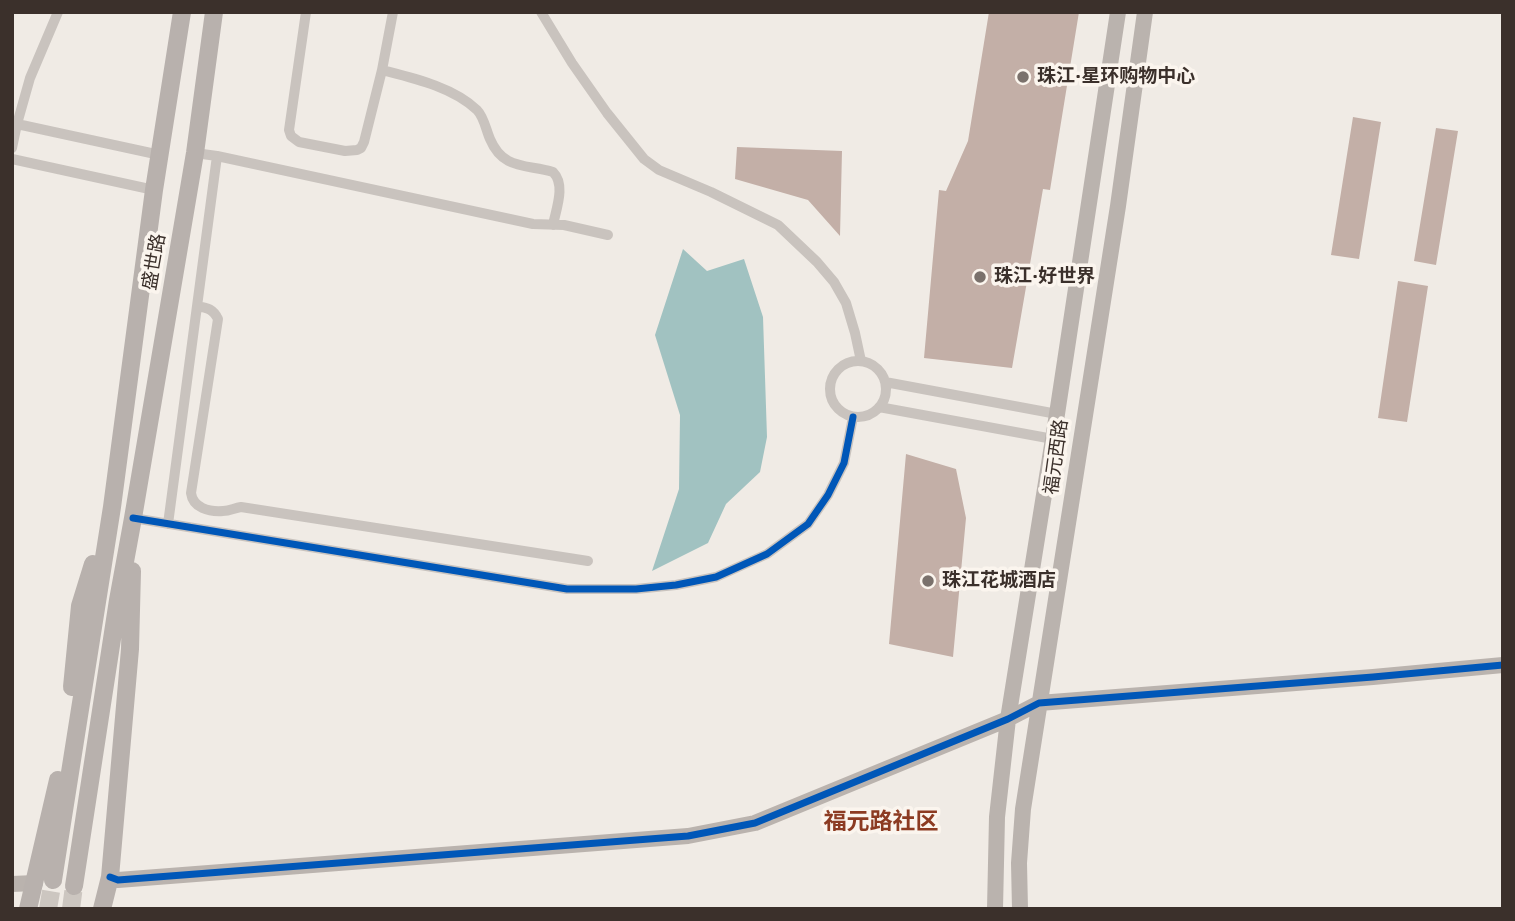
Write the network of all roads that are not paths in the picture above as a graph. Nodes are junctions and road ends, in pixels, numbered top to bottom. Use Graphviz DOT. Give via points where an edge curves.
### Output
graph roads {
  1 [pos="58,12"];
  2 [pos="182,12"];
  3 [pos="215,12"];
  4 [pos="306,12"];
  5 [pos="393,12"];
  6 [pos="541,12"];
  7 [pos="1118,12"];
  8 [pos="1145,12"];
  9 [pos="382,70"];
  10 [pos="17,124"];
  11 [pos="12,148"];
  12 [pos="194,153"];
  13 [pos="160,155"];
  14 [pos="217,156"];
  15 [pos="12,159"];
  16 [pos="154,190"];
  17 [pos="553,225"];
  18 [pos="608,235"];
  19 [pos="197,306"];
  20 [pos="861,361"];
  21 [pos="885,382"];
  22 [pos="879,407"];
  23 [pos="1057,414"];
  24 [pos="853,417"];
  25 [pos="1053,439"];
  26 [pos="133,518"];
  27 [pos="168,524"];
  28 [pos="588,561"];
  29 [pos="1503,665"];
  30 [pos="1040,703"];
  31 [pos="1008,719"];
  32 [pos="110,877"];
  33 [pos="44,882"];
  34 [pos="12,884"];
  35 [pos="74,886"];
  36 [pos="28,909"];
  37 [pos="102,909"];
  38 [pos="995,909"];
  39 [pos="1020,909"];
  1 -- 10 [label="street" via="30,78"];
  2 -- 13 [label="main road, 盛世路"];
  3 -- 12 [label="main road, 盛世路"];
  4 -- 9 [label="street" via="289,130 295,140 352,152 361,148"];
  5 -- 9 [label="street"];
  6 -- 20 [label="street" via="607,113 644,159 778,225 817,262 846,303"];
  7 -- 23 [label="main road, 福元西路"];
  8 -- 30 [label="main road, 福元西路"];
  9 -- 17 [label="street" via="449,92 481,114 494,148 504,160 553,172 560,191"];
  10 -- 11 [label="street"];
  10 -- 13 [label="street"];
  12 -- 14 [label="street"];
  12 -- 26 [label="main road, 盛世路"];
  13 -- 16 [label="main road, 盛世路"];
  14 -- 17 [label="street"];
  14 -- 19 [label="street"];
  15 -- 16 [label="street"];
  16 -- 33 [label="main road, 盛世路" via="111,507"];
  17 -- 18 [label="street"];
  19 -- 27 [label="street"];
  19 -- 28 [label="street" via="208,308 218,319 192,481 192,499 197,506 221,511 241,507"];
  20 -- 21 [label="street" via="880,372"];
  20 -- 24 [label="street" via="841,367 830,385 835,406"];
  21 -- 22 [label="street"];
  21 -- 23 [label="street"];
  22 -- 24 [label="street" via="872,414"];
  22 -- 25 [label="street"];
  23 -- 25 [label="main road, 福元西路"];
  24 -- 27 [label="street" via="844,463 808,524 767,554 716,577 676,585 568,589"];
  25 -- 31 [label="main road, 福元西路"];
  26 -- 27 [label="street"];
  26 -- 32 [label="main road" via="130,649"];
  26 -- 35 [label="main road"];
  29 -- 30 [label="main road"];
  30 -- 31 [label="main road"];
  30 -- 39 [label="main road, 福元西路" via="1023,809"];
  31 -- 32 [label="main road" via="755,823 688,836 118,880"];
  31 -- 38 [label="main road, 福元西路" via="997,817"];
  32 -- 37 [label="main road"];
  33 -- 34 [label="main road"];
  33 -- 36 [label="main road, 盛世路"];
}
